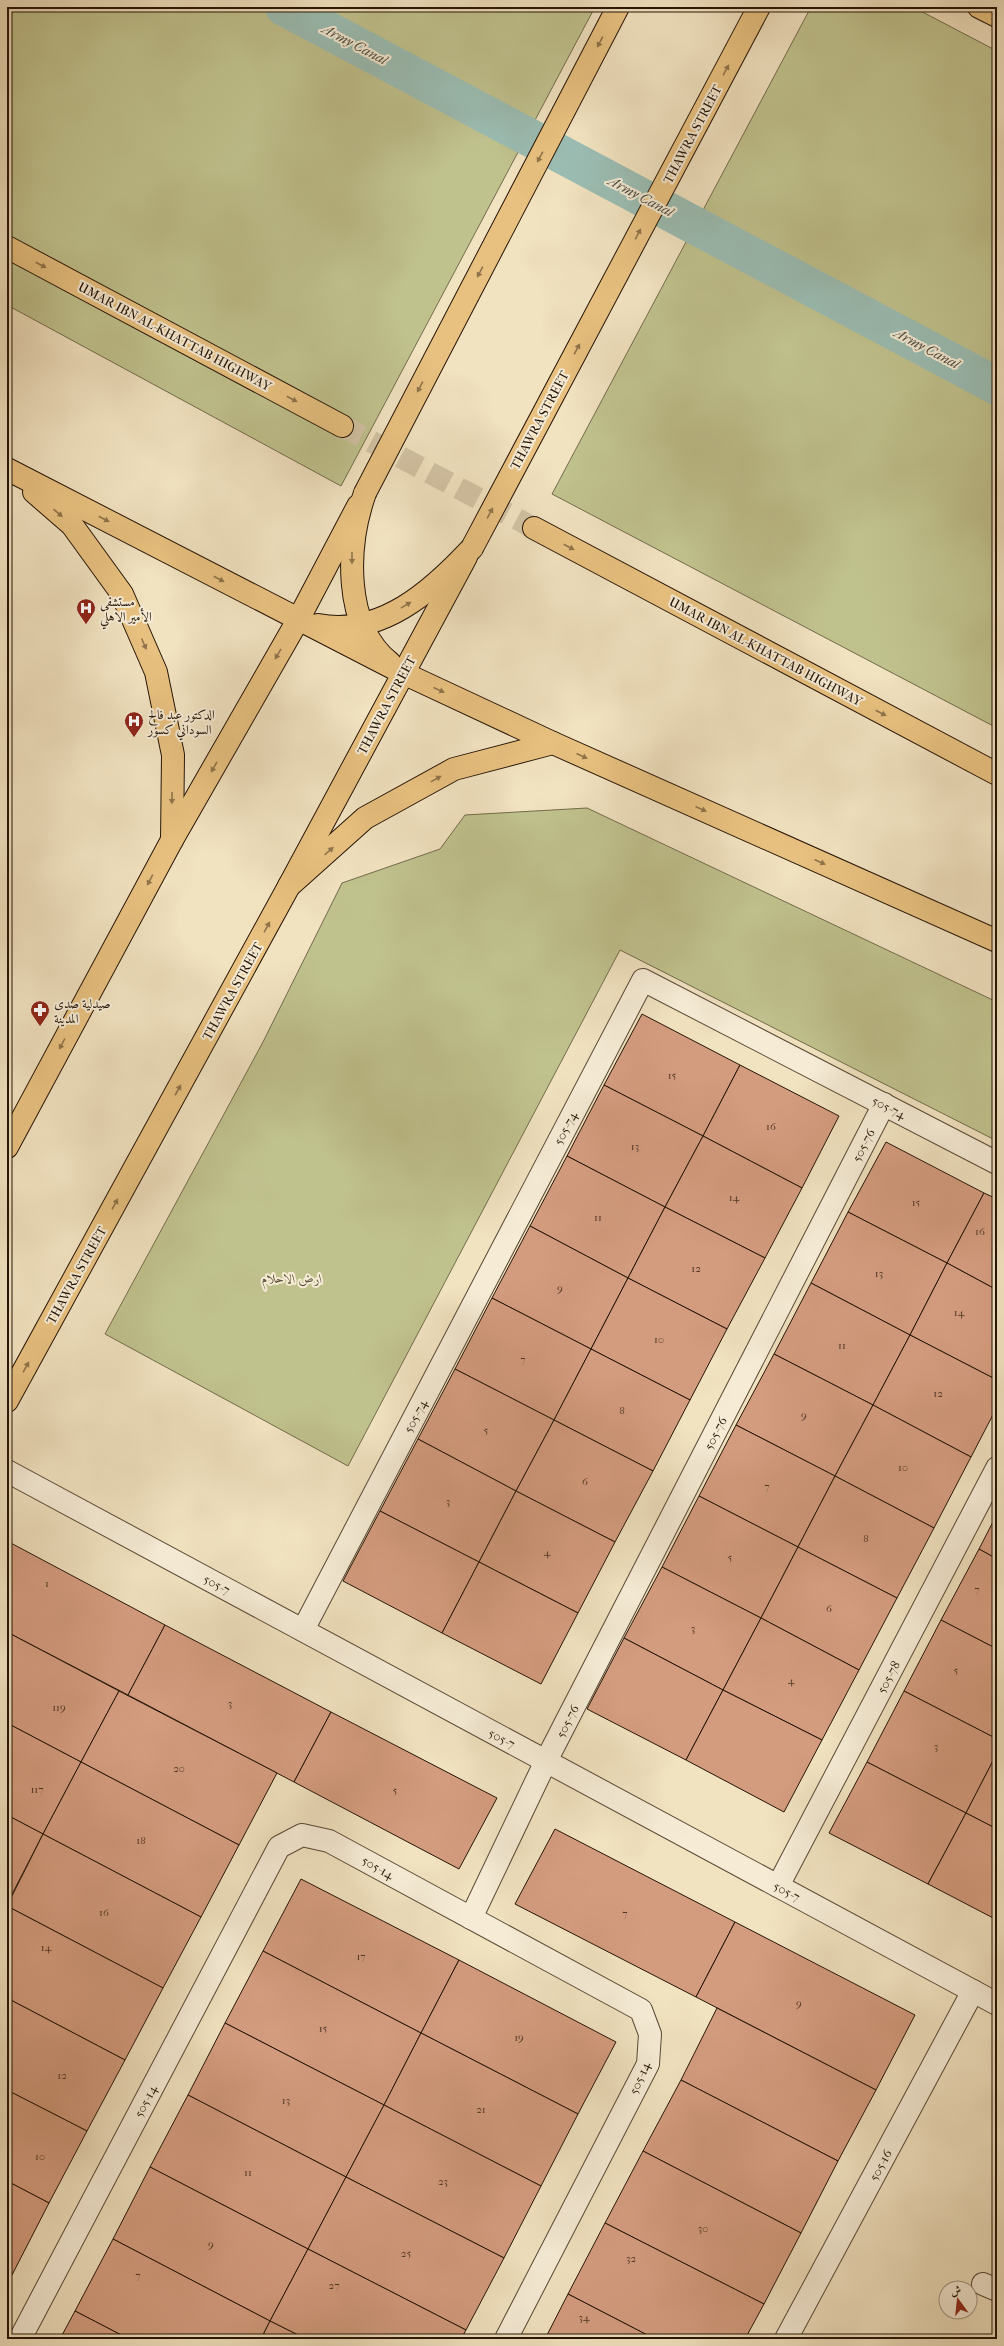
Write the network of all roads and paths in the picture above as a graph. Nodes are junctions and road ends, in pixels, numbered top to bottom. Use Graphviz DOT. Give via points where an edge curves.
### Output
graph roads {
  1 [pos="618,7"];
  2 [pos="759,7"];
  3 [pos="979,7"];
  4 [pos="997,16"];
  5 [pos="7,247"];
  6 [pos="342,426"];
  7 [pos="7,469"];
  8 [pos="365,492"];
  9 [pos="534,528"];
  10 [pos="472,548"];
  11 [pos="298,620"];
  12 [pos="365,622"];
  13 [pos="403,673"];
  14 [pos="553,743"];
  15 [pos="997,774"];
  16 [pos="172,840"];
  17 [pos="290,886"];
  18 [pos="997,941"];
  19 [pos="884,1104"];
  20 [pos="7,1147"];
  21 [pos="997,1163"];
  22 [pos="7,1401"];
  23 [pos="997,1468"];
  24 [pos="7,1471"];
  25 [pos="303,1630"];
  26 [pos="546,1761"];
  27 [pos="778,1886"];
  28 [pos="471,1918"];
  29 [pos="973,1990"];
  30 [pos="997,2004"];
  31 [pos="20,2339"];
  32 [pos="506,2339"];
  33 [pos="786,2339"];
  1 -- 8 [label="main road, one-way, bridge"];
  10 -- 2 [label="main road, THAWRA STREET, one-way, bridge"];
  3 -- 4 [label="main road"];
  5 -- 6 [label="main road, UMAR IBN AL-KHATTAB HIGHWAY, one-way"];
  7 -- 11 [label="main road, one-way"];
  7 -- 16 [label="main road, one-way" via="72,525 122,594 153,665 173,755"];
  8 -- 11 [label="main road"];
  8 -- 12 [label="main road, one-way" via="356,517 352,547 352,574"];
  9 -- 15 [label="main road, UMAR IBN AL-KHATTAB HIGHWAY, one-way"];
  12 -- 10 [label="main road, one-way" via="415,599 441,581"];
  10 -- 13 [label="main road, THAWRA STREET"];
  11 -- 12 [label="main road" via="340,629"];
  11 -- 13 [label="main road"];
  11 -- 16 [label="main road, one-way"];
  12 -- 13 [label="main road" via="372,642 385,659"];
  13 -- 14 [label="main road, one-way"];
  13 -- 17 [label="main road, THAWRA STREET"];
  17 -- 14 [label="main road, one-way" via="365,818 454,769"];
  14 -- 18 [label="main road, one-way"];
  16 -- 20 [label="main road, one-way"];
  22 -- 17 [label="main road, THAWRA STREET, one-way"];
  19 -- 21 [label="street, 505-74"];
  19 -- 25 [label="street, 505-74" via="643,980"];
  19 -- 26 [label="street, 505-76"];
  23 -- 27 [label="street, 505-78"];
  24 -- 25 [label="street, 505-7"];
  25 -- 26 [label="street, 505-7"];
  26 -- 27 [label="street, 505-7"];
  26 -- 28 [label="street, 505-76"];
  27 -- 29 [label="street, 505-7"];
  28 -- 31 [label="street, 505-14" via="330,1841 302,1835 279,1847"];
  28 -- 32 [label="street, 505-14" via="640,2010 650,2034 648,2064"];
  29 -- 30 [label="street, 505-7"];
  29 -- 33 [label="street, 505-16"];
}
